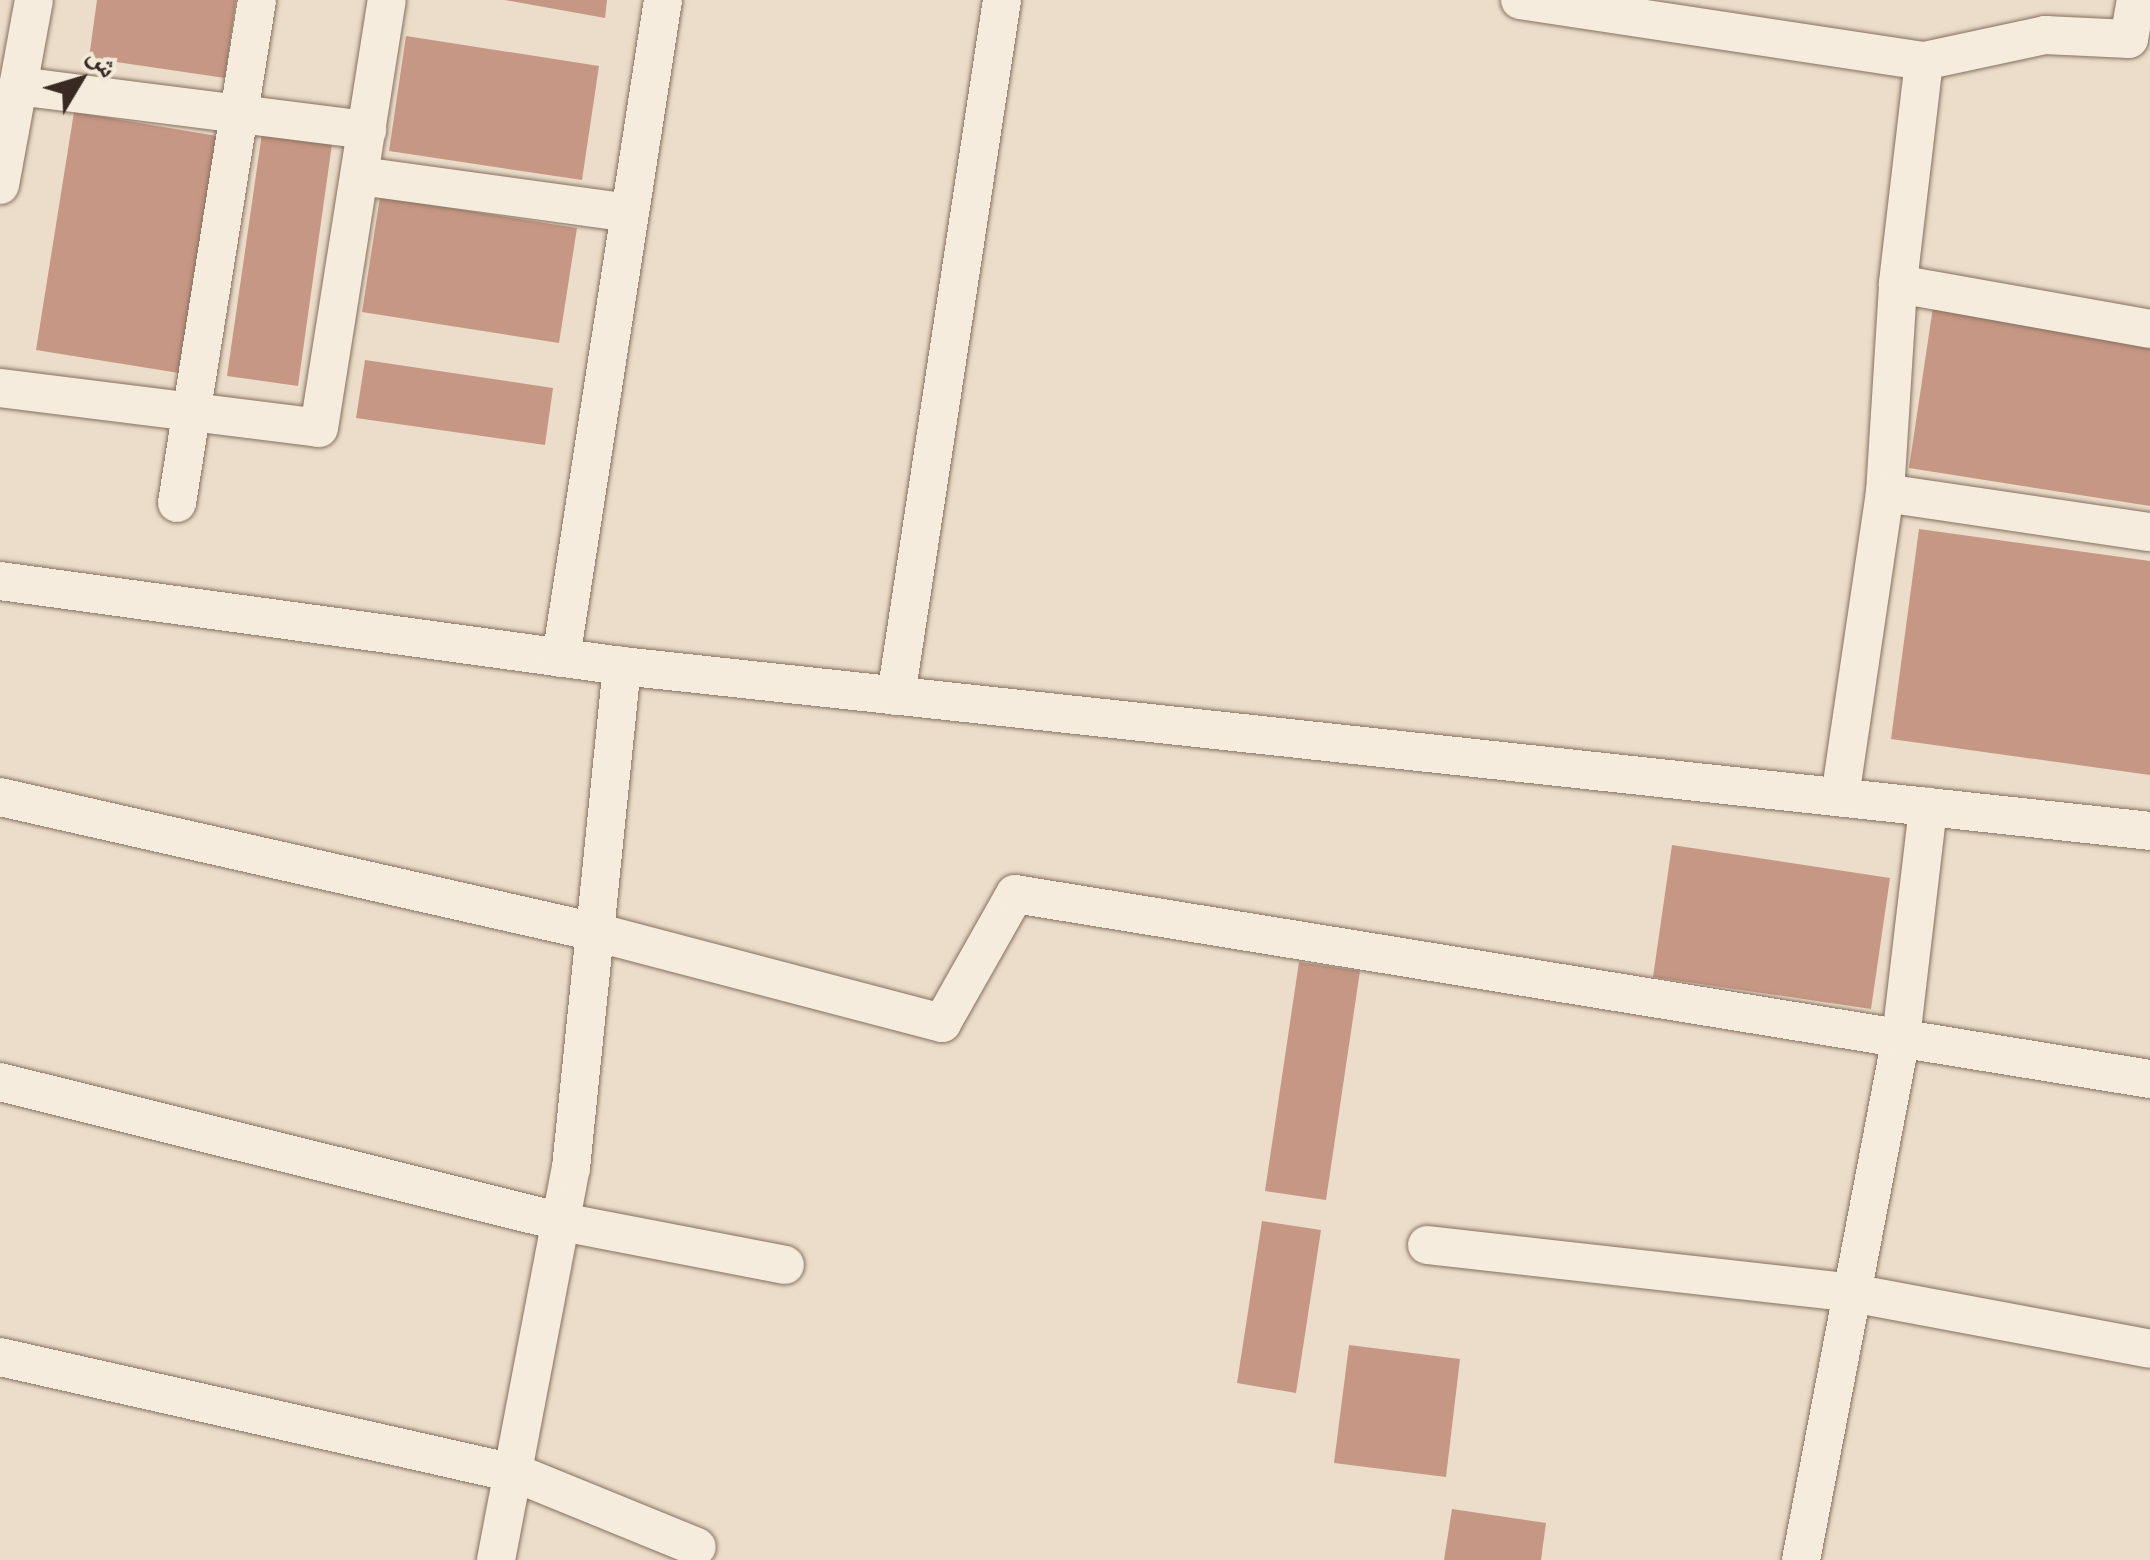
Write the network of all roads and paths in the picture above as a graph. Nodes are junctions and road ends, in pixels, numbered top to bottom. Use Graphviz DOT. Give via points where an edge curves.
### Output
graph roads {
  1 [pos="34,0"];
  2 [pos="257,0"];
  3 [pos="388,0"];
  4 [pos="663,0"];
  5 [pos="1002,0"];
  6 [pos="1520,0"];
  7 [pos="2136,0"];
  8 [pos="1574,4"];
  9 [pos="2140,41"];
  10 [pos="1924,60"];
  11 [pos="18,86"];
  12 [pos="235,114"];
  13 [pos="366,130"];
  14 [pos="360,176"];
  15 [pos="0,185"];
  16 [pos="630,214"];
  17 [pos="1898,284"];
  18 [pos="2150,329"];
  19 [pos="0,388"];
  20 [pos="187,412"];
  21 [pos="1885,493"];
  22 [pos="178,503"];
  23 [pos="2150,532"];
  24 [pos="0,581"];
  25 [pos="561,658"];
  26 [pos="622,666"];
  27 [pos="896,696"];
  28 [pos="0,797"];
  29 [pos="1840,798"];
  30 [pos="1928,807"];
  31 [pos="2150,832"];
  32 [pos="595,932"];
  33 [pos="1901,1038"];
  34 [pos="2150,1079"];
  35 [pos="0,1082"];
  36 [pos="562,1222"];
  37 [pos="1427,1245"];
  38 [pos="785,1265"];
  39 [pos="1852,1293"];
  40 [pos="2150,1348"];
  41 [pos="0,1357"];
  42 [pos="518,1474"];
  43 [pos="698,1547"];
  44 [pos="496,1560"];
  45 [pos="1801,1560"];
  1 -- 11 [label="street"];
  2 -- 12 [label="street"];
  3 -- 13 [label="street"];
  4 -- 16 [label="street"];
  5 -- 27 [label="street"];
  6 -- 8 [label="street"];
  7 -- 9 [label="street"];
  8 -- 10 [label="street"];
  9 -- 10 [label="street" via="2046,35"];
  10 -- 17 [label="street"];
  11 -- 12 [label="street"];
  11 -- 15 [label="street"];
  12 -- 13 [label="street"];
  12 -- 20 [label="street"];
  13 -- 14 [label="street"];
  14 -- 16 [label="street"];
  14 -- 20 [label="street" via="320,428"];
  16 -- 25 [label="street"];
  17 -- 18 [label="street"];
  17 -- 21 [label="street"];
  19 -- 20 [label="street"];
  20 -- 22 [label="street"];
  21 -- 23 [label="street"];
  21 -- 29 [label="street"];
  24 -- 25 [label="street"];
  25 -- 26 [label="street"];
  26 -- 27 [label="street"];
  26 -- 32 [label="street"];
  27 -- 29 [label="street"];
  28 -- 32 [label="street"];
  29 -- 30 [label="street"];
  30 -- 31 [label="street"];
  30 -- 33 [label="street"];
  32 -- 33 [label="street" via="942,1023 1015,894"];
  32 -- 36 [label="street"];
  33 -- 34 [label="street"];
  33 -- 39 [label="street"];
  35 -- 36 [label="street"];
  36 -- 38 [label="street"];
  36 -- 42 [label="street"];
  37 -- 39 [label="street"];
  39 -- 40 [label="street"];
  39 -- 45 [label="street"];
  41 -- 42 [label="street"];
  42 -- 43 [label="street"];
  42 -- 44 [label="street"];
}
